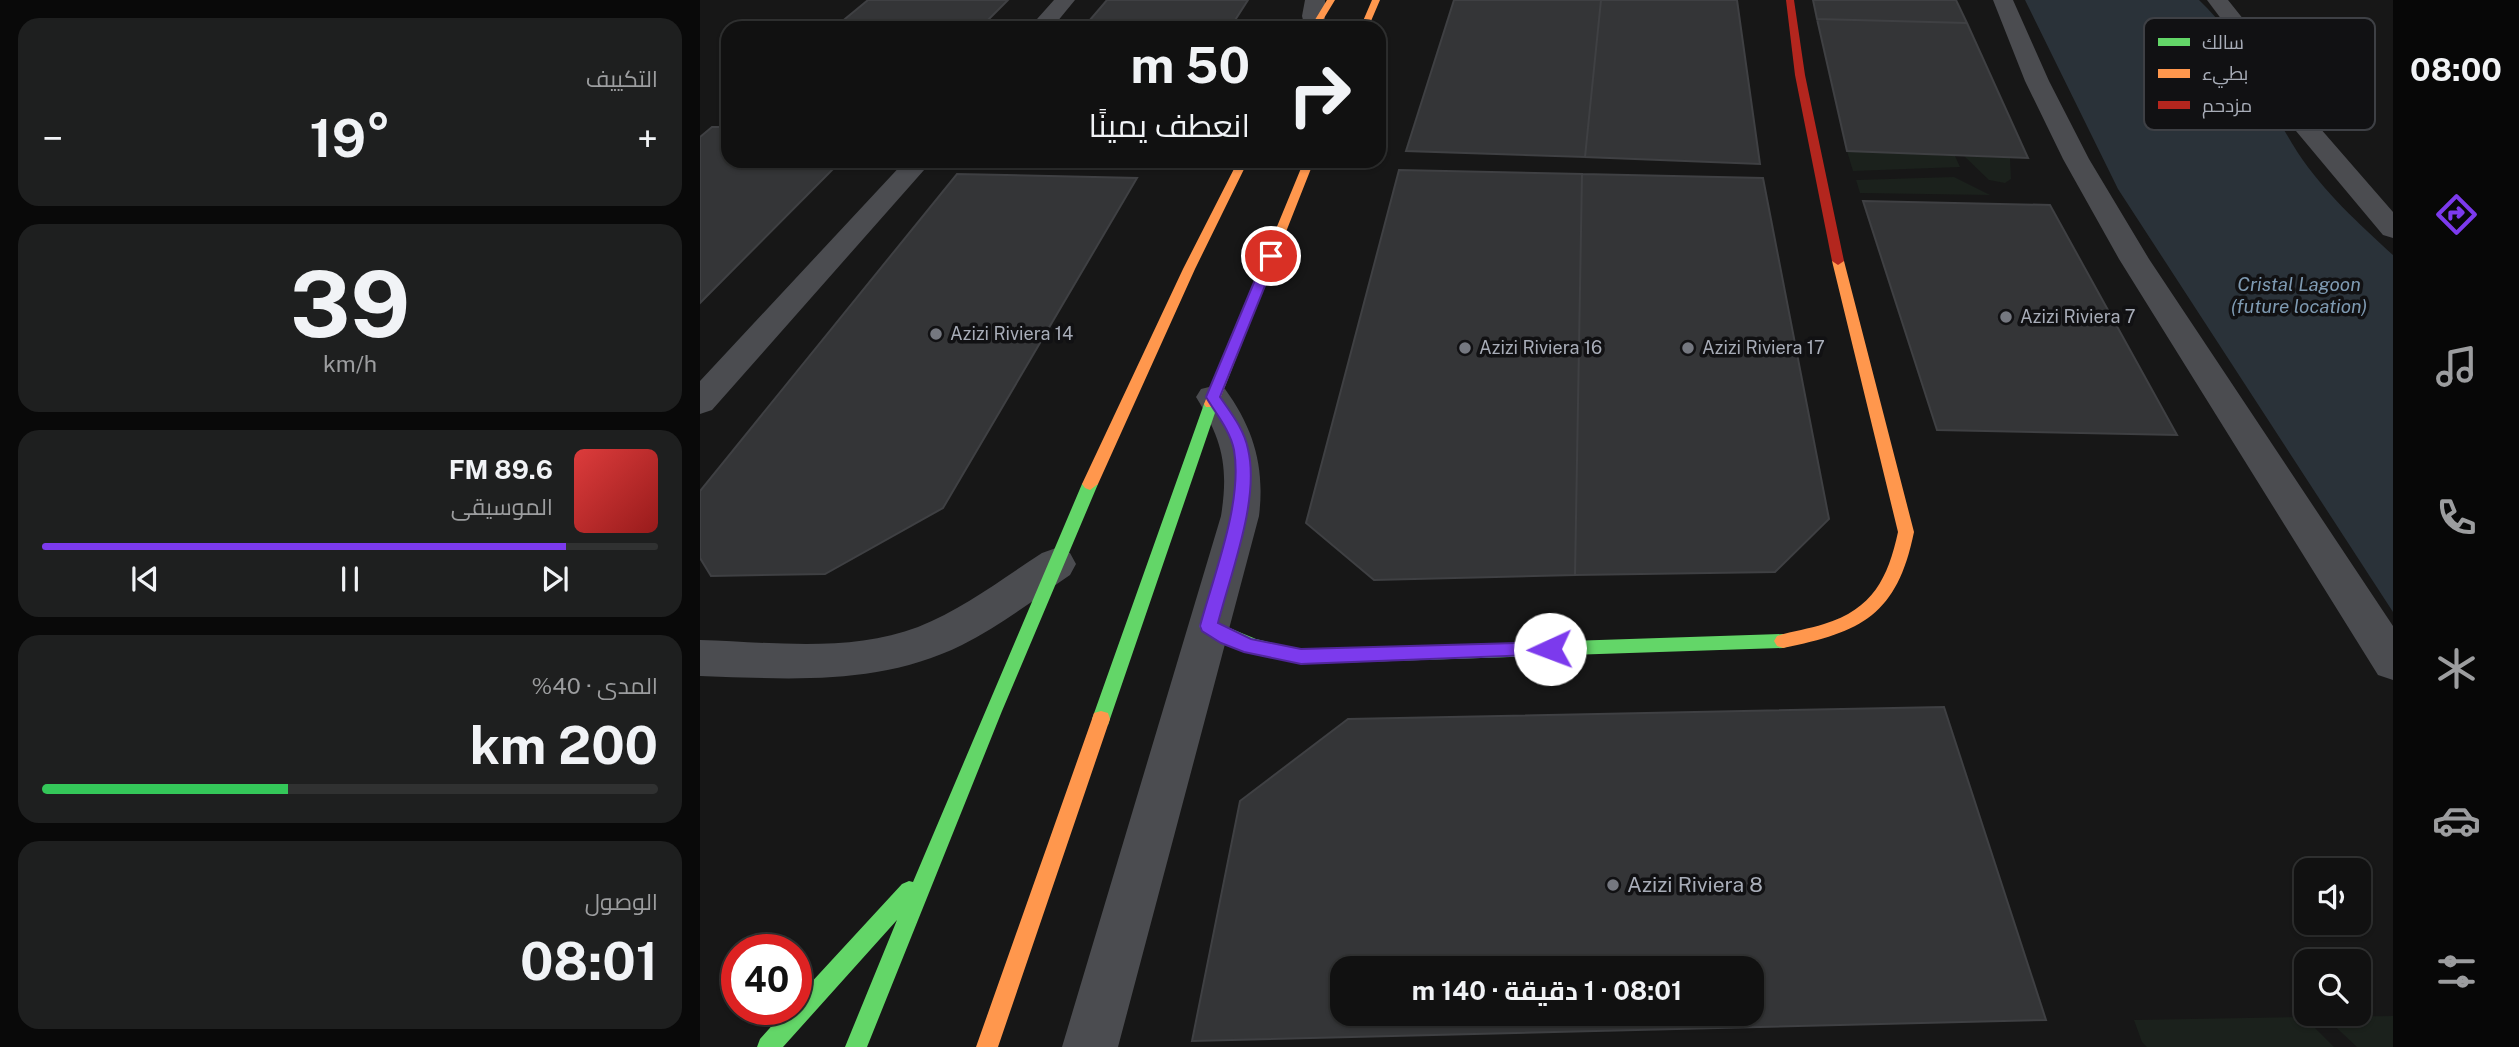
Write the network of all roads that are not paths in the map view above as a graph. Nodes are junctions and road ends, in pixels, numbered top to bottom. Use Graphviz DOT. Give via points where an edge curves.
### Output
graph roads {
  1 [pos="1065,0"];
  2 [pos="1315,0"];
  3 [pos="1331,0"];
  4 [pos="1376,0"];
  5 [pos="1386,0"];
  6 [pos="1790,0"];
  7 [pos="2003,0"];
  8 [pos="2217,0"];
  9 [pos="2232,18"];
  10 [pos="1046,21"];
  11 [pos="1315,21"];
  12 [pos="1319,21"];
  13 [pos="1367,21"];
  14 [pos="1368,21"];
  15 [pos="2309,130"];
  16 [pos="913,168"];
  17 [pos="1240,168"];
  18 [pos="1306,168"];
  19 [pos="2393,229"];
  20 [pos="1213,397"];
  21 [pos="700,402"];
  22 [pos="1056,564"];
  23 [pos="1208,626"];
  24 [pos="700,659"];
  25 [pos="2393,662"];
  26 [pos="927,872"];
  27 [pos="768,1047"];
  28 [pos="856,1047"];
  29 [pos="987,1047"];
  30 [pos="1090,1047"];
  1 -- 10 [label="street"];
  2 -- 11 [label="street"];
  3 -- 12 [label="street"];
  4 -- 13 [label="street"];
  5 -- 14 [label="street"];
  6 -- 23 [label="street" via="1800,75 1837,257 1906,532 1901,566 1884,597 1839,628 1778,642 1301,657 1250,647"];
  7 -- 25 [label="street" via="2076,159 2134,259"];
  8 -- 9 [label="street"];
  15 -- 19 [label="street"];
  16 -- 21 [label="street"];
  17 -- 22 [label="street"];
  18 -- 20 [label="street"];
  20 -- 23 [label="street" via="1235,430 1244,493"];
  20 -- 29 [label="street"];
  22 -- 24 [label="street" via="976,617 906,649 845,661"];
  22 -- 26 [label="street"];
  23 -- 30 [label="street"];
  26 -- 27 [label="street"];
  26 -- 28 [label="street"];
}
